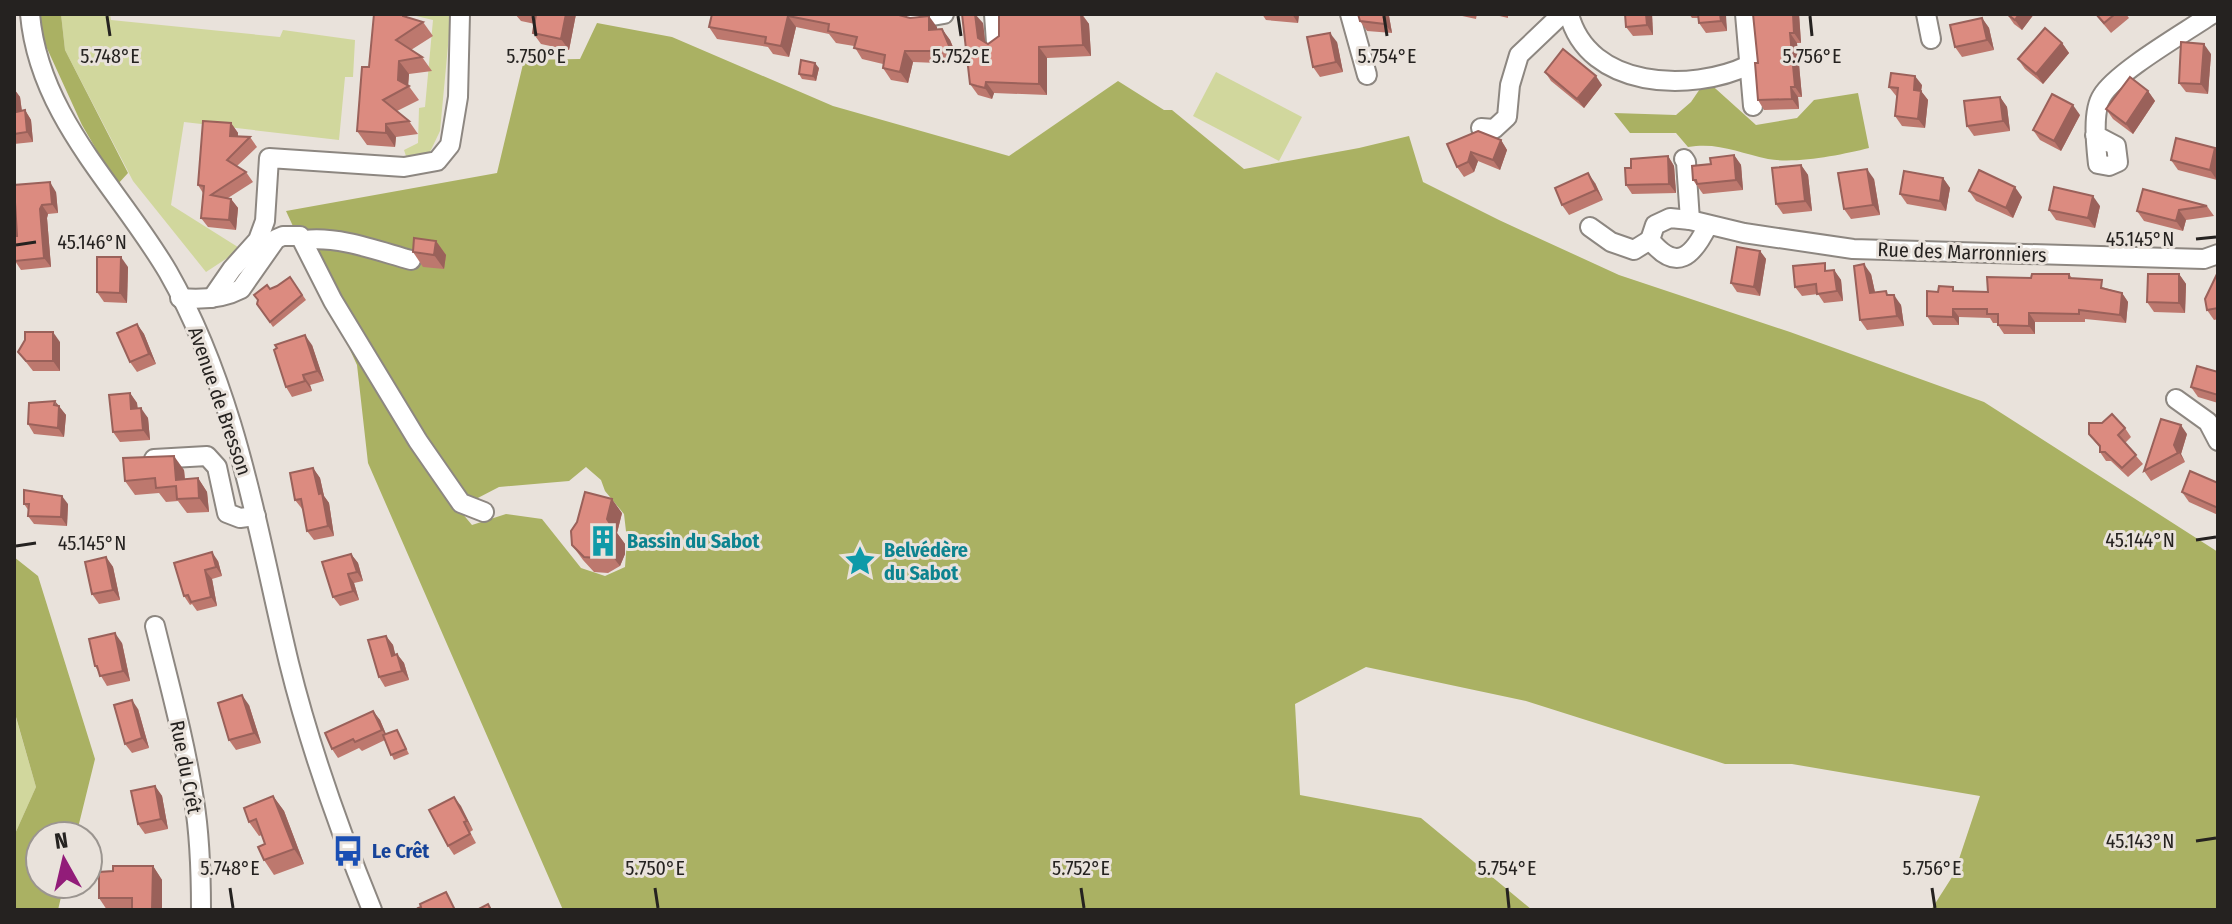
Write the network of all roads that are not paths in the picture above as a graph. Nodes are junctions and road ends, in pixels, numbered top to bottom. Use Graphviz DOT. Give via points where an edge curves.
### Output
graph roads {
  1 [pos="30,14"];
  2 [pos="460,14"];
  3 [pos="907,14"];
  4 [pos="944,14"];
  5 [pos="994,14"];
  6 [pos="1350,14"];
  7 [pos="1562,14"];
  8 [pos="1569,14"];
  9 [pos="1745,14"];
  10 [pos="1926,14"];
  11 [pos="2212,14"];
  12 [pos="1931,39"];
  13 [pos="996,43"];
  14 [pos="1749,65"];
  15 [pos="1367,75"];
  16 [pos="1753,106"];
  17 [pos="1481,128"];
  18 [pos="2095,135"];
  19 [pos="1684,159"];
  20 [pos="1699,222"];
  21 [pos="1590,227"];
  22 [pos="305,240"];
  23 [pos="1642,245"];
  24 [pos="2218,254"];
  25 [pos="411,260"];
  26 [pos="180,298"];
  27 [pos="212,298"];
  28 [pos="2176,399"];
  29 [pos="2217,440"];
  30 [pos="145,460"];
  31 [pos="484,512"];
  32 [pos="256,516"];
  33 [pos="155,626"];
  34 [pos="369,909"];
  35 [pos="201,910"];
  1 -- 26 [label="street, Avenue de Bresson" via="43,77 66,125 140,230"];
  2 -- 27 [label="street" via="458,97 450,145 437,161 404,167 269,158 265,221 258,240"];
  3 -- 4 [label="street"];
  5 -- 13 [label="street"];
  6 -- 15 [label="street"];
  7 -- 17 [label="street" via="1519,55 1507,117 1494,129"];
  8 -- 14 [label="street" via="1573,30 1600,61 1636,78 1676,83"];
  9 -- 14 [label="street"];
  10 -- 12 [label="street"];
  11 -- 18 [label="street" via="2118,78 2100,97"];
  14 -- 16 [label="street"];
  19 -- 20 [label="street"];
  20 -- 23 [label="street, Rue des Marronniers" via="1670,218 1655,225"];
  20 -- 23 [label="street" via="1700,241 1686,257 1672,259"];
  20 -- 24 [label="street, Rue des Marronniers" via="1853,249 2204,259"];
  21 -- 23 [label="street" via="1611,242"];
  22 -- 25 [label="street"];
  22 -- 27 [label="street" via="276,239 241,289"];
  22 -- 31 [label="street" via="333,301 418,441 461,503"];
  26 -- 27 [label="street"];
  26 -- 32 [label="street, Avenue de Bresson" via="238,440"];
  28 -- 29 [label="street" via="2208,422"];
  30 -- 32 [label="street" via="207,456 217,467 227,513"];
  32 -- 34 [label="street, Avenue de Bresson" via="310,744"];
  33 -- 35 [label="street, Rue du Crêt" via="195,801"];
}
